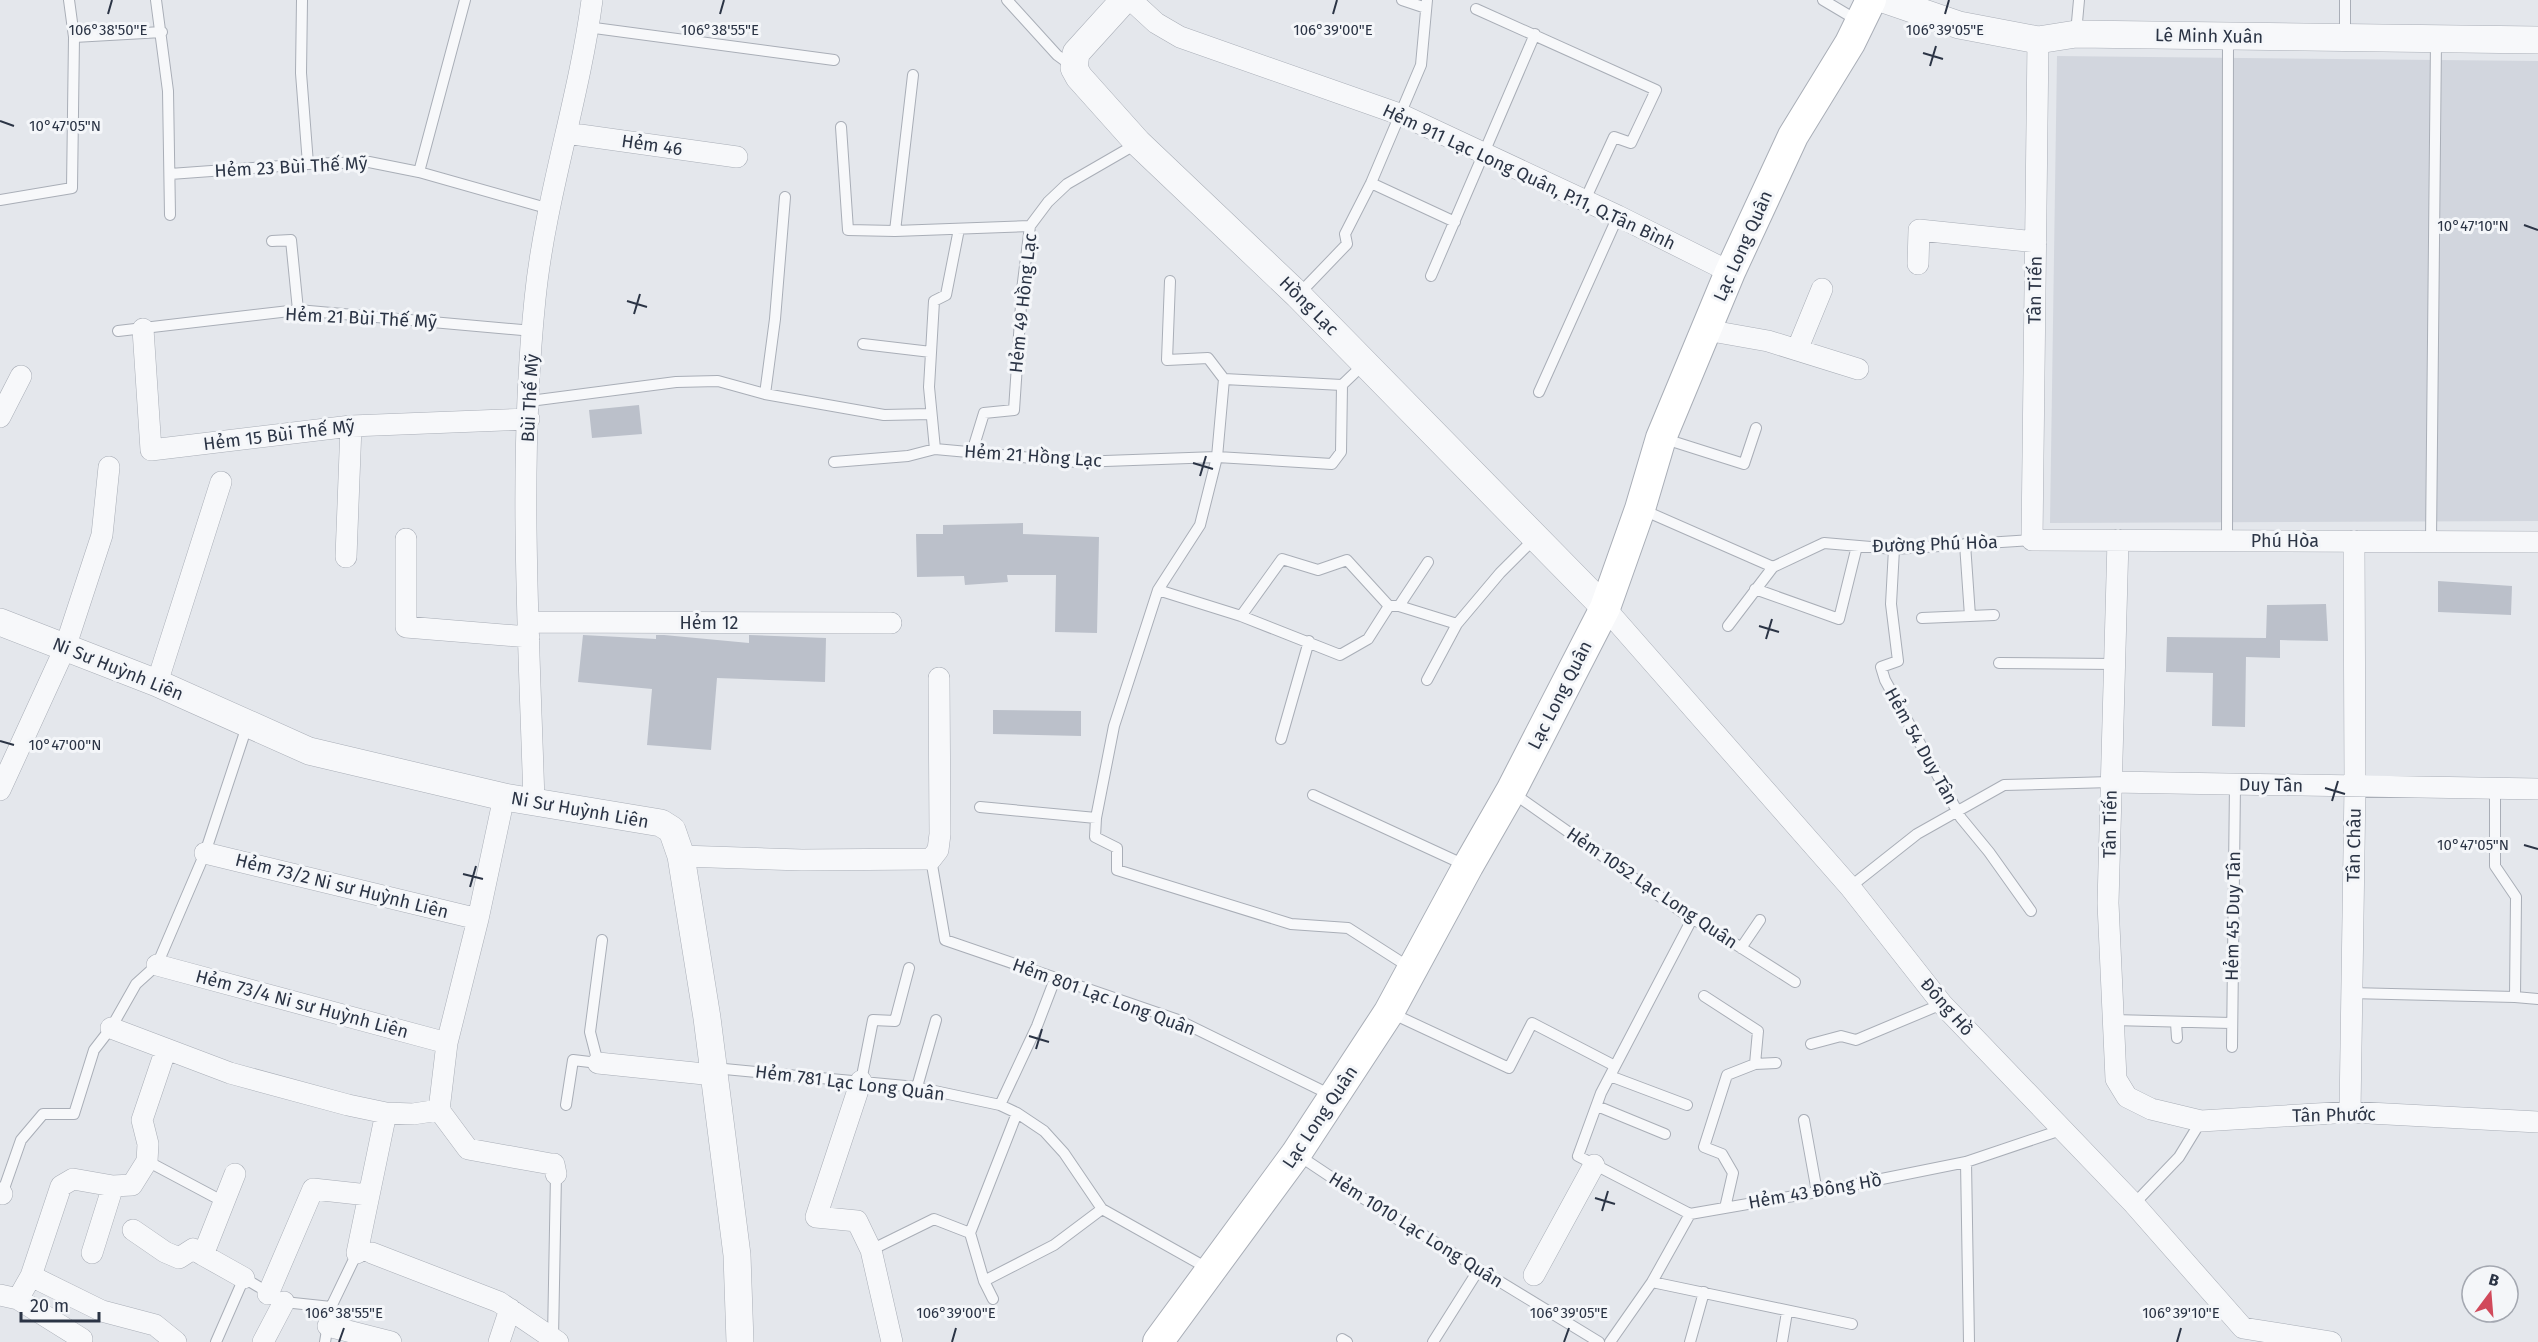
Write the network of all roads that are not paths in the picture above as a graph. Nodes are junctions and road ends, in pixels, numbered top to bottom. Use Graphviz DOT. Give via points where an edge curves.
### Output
graph roads {
  1 [pos="69,0"];
  2 [pos="156,0"];
  3 [pos="302,0"];
  4 [pos="465,0"];
  5 [pos="592,0"];
  6 [pos="1007,0"];
  7 [pos="1124,0"];
  8 [pos="1131,0"];
  9 [pos="1402,0"];
  10 [pos="1823,0"];
  11 [pos="1886,0"];
  12 [pos="2079,0"];
  13 [pos="2345,0"];
  14 [pos="1426,4"];
  15 [pos="1476,9"];
  16 [pos="1866,11"];
  17 [pos="587,27"];
  18 [pos="162,32"];
  19 [pos="1535,34"];
  20 [pos="2076,34"];
  21 [pos="2228,36"];
  22 [pos="74,37"];
  23 [pos="2345,37"];
  24 [pos="2436,39"];
  25 [pos="2038,40"];
  26 [pos="2538,40"];
  27 [pos="834,60"];
  28 [pos="1074,68"];
  29 [pos="913,75"];
  30 [pos="1402,115"];
  31 [pos="841,127"];
  32 [pos="566,133"];
  33 [pos="1138,143"];
  34 [pos="1485,153"];
  35 [pos="737,157"];
  36 [pos="308,164"];
  37 [pos="419,172"];
  38 [pos="170,174"];
  39 [pos="1371,183"];
  40 [pos="785,197"];
  41 [pos="0,200"];
  42 [pos="1585,200"];
  43 [pos="550,209"];
  44 [pos="170,215"];
  45 [pos="1618,216"];
  46 [pos="1455,222"];
  47 [pos="1030,226"];
  48 [pos="959,229"];
  49 [pos="896,231"];
  50 [pos="272,241"];
  51 [pos="2036,242"];
  52 [pos="1918,264"];
  53 [pos="1730,272"];
  54 [pos="1431,276"];
  55 [pos="1170,281"];
  56 [pos="1822,289"];
  57 [pos="1299,295"];
  58 [pos="298,310"];
  59 [pos="144,328"];
  60 [pos="1706,330"];
  61 [pos="118,331"];
  62 [pos="533,331"];
  63 [pos="863,344"];
  64 [pos="1797,350"];
  65 [pos="931,352"];
  66 [pos="1365,363"];
  67 [pos="1858,369"];
  68 [pos="21,375"];
  69 [pos="1224,379"];
  70 [pos="1342,385"];
  71 [pos="1539,392"];
  72 [pos="765,394"];
  73 [pos="529,410"];
  74 [pos="931,414"];
  75 [pos="0,417"];
  76 [pos="351,426"];
  77 [pos="1756,428"];
  78 [pos="1662,438"];
  79 [pos="935,449"];
  80 [pos="972,452"];
  81 [pos="1217,457"];
  82 [pos="834,462"];
  83 [pos="110,467"];
  84 [pos="221,482"];
  85 [pos="1640,509"];
  86 [pos="1535,538"];
  87 [pos="406,539"];
  88 [pos="2032,540"];
  89 [pos="2118,540"];
  90 [pos="2227,540"];
  91 [pos="2354,541"];
  92 [pos="2431,541"];
  93 [pos="2538,542"];
  94 [pos="1965,544"];
  95 [pos="1857,546"];
  96 [pos="1894,549"];
  97 [pos="346,557"];
  98 [pos="1428,562"];
  99 [pos="1773,567"];
  100 [pos="1755,589"];
  101 [pos="1158,590"];
  102 [pos="1394,606"];
  103 [pos="1605,608"];
  104 [pos="1994,615"];
  105 [pos="1241,616"];
  106 [pos="1970,616"];
  107 [pos="1922,618"];
  108 [pos="0,622"];
  109 [pos="891,623"];
  110 [pos="1457,624"];
  111 [pos="1728,626"];
  112 [pos="528,630"];
  113 [pos="1309,641"];
  114 [pos="65,648"];
  115 [pos="1999,663"];
  116 [pos="2115,664"];
  117 [pos="939,678"];
  118 [pos="1426,680"];
  119 [pos="157,683"];
  120 [pos="248,723"];
  121 [pos="1281,739"];
  122 [pos="2111,782"];
  123 [pos="2235,784"];
  124 [pos="2355,786"];
  125 [pos="2495,788"];
  126 [pos="2538,789"];
  127 [pos="0,790"];
  128 [pos="1511,792"];
  129 [pos="1313,795"];
  130 [pos="504,797"];
  131 [pos="534,802"];
  132 [pos="980,807"];
  133 [pos="1958,812"];
  134 [pos="1096,818"];
  135 [pos="205,853"];
  136 [pos="681,856"];
  137 [pos="931,859"];
  138 [pos="1468,866"];
  139 [pos="1850,887"];
  140 [pos="2031,911"];
  141 [pos="478,919"];
  142 [pos="1692,919"];
  143 [pos="1760,921"];
  144 [pos="602,940"];
  145 [pos="1741,948"];
  146 [pos="157,965"];
  147 [pos="909,968"];
  148 [pos="1413,970"];
  149 [pos="1055,979"];
  150 [pos="1796,982"];
  151 [pos="2350,993"];
  152 [pos="1704,996"];
  153 [pos="2515,997"];
  154 [pos="2538,999"];
  155 [pos="1942,1004"];
  156 [pos="1389,1012"];
  157 [pos="936,1020"];
  158 [pos="2113,1020"];
  159 [pos="2176,1023"];
  160 [pos="2231,1023"];
  161 [pos="111,1028"];
  162 [pos="2177,1038"];
  163 [pos="447,1043"];
  164 [pos="1811,1044"];
  165 [pos="2232,1047"];
  166 [pos="166,1049"];
  167 [pos="598,1063"];
  168 [pos="1776,1063"];
  169 [pos="1755,1064"];
  170 [pos="714,1071"];
  171 [pos="1613,1071"];
  172 [pos="861,1081"];
  173 [pos="917,1087"];
  174 [pos="1333,1096"];
  175 [pos="2133,1100"];
  176 [pos="566,1105"];
  177 [pos="1000,1105"];
  178 [pos="1687,1105"];
  179 [pos="1597,1106"];
  180 [pos="439,1110"];
  181 [pos="2350,1112"];
  182 [pos="386,1113"];
  183 [pos="1017,1113"];
  184 [pos="1804,1120"];
  185 [pos="2201,1120"];
  186 [pos="2538,1122"];
  187 [pos="2061,1131"];
  188 [pos="1665,1134"];
  189 [pos="1296,1154"];
  190 [pos="147,1161"];
  191 [pos="1586,1161"];
  192 [pos="1966,1162"];
  193 [pos="235,1174"];
  194 [pos="556,1174"];
  195 [pos="113,1186"];
  196 [pos="1817,1192"];
  197 [pos="368,1195"];
  198 [pos="1,1196"];
  199 [pos="224,1202"];
  200 [pos="2134,1204"];
  201 [pos="1725,1208"];
  202 [pos="1102,1209"];
  203 [pos="1690,1214"];
  204 [pos="133,1230"];
  205 [pos="970,1233"];
  206 [pos="871,1250"];
  207 [pos="92,1253"];
  208 [pos="364,1253"];
  209 [pos="203,1255"];
  210 [pos="1479,1269"];
  211 [pos="1212,1271"];
  212 [pos="1534,1275"];
  213 [pos="31,1276"];
  214 [pos="244,1278"];
  215 [pos="984,1281"];
  216 [pos="1652,1281"];
  217 [pos="1704,1292"];
  218 [pos="9,1297"];
  219 [pos="276,1298"];
  220 [pos="993,1299"];
  221 [pos="510,1309"];
  222 [pos="1787,1312"];
  223 [pos="1852,1324"];
  224 [pos="328,1325"];
  225 [pos="2244,1335"];
  226 [pos="82,1339"];
  227 [pos="555,1340"];
  228 [pos="176,1342"];
  229 [pos="216,1342"];
  230 [pos="263,1342"];
  231 [pos="391,1342"];
  232 [pos="499,1342"];
  233 [pos="740,1342"];
  234 [pos="892,1342"];
  235 [pos="1158,1342"];
  236 [pos="1433,1342"];
  237 [pos="1599,1342"];
  238 [pos="1611,1342"];
  239 [pos="1690,1342"];
  240 [pos="1782,1342"];
  241 [pos="1969,1342"];
  242 [pos="2331,1342"];
  1 -- 22 [label="lane"];
  2 -- 18 [label="lane"];
  3 -- 36 [label="lane" via="301,73"];
  4 -- 37 [label="lane"];
  5 -- 17 [label="street, Bùi Thế Mỹ"];
  6 -- 28 [label="lane"];
  7 -- 28 [label="street" via="1076,53"];
  8 -- 30 [label="street, Hẻm 911 Lạc Long Quân, P.11, Q.Tân Bình" via="1156,23 1180,37"];
  9 -- 14 [label="lane"];
  10 -- 16 [label="lane"];
  11 -- 25 [label="street, Lê Minh Xuân" via="1959,25"];
  12 -- 20 [label="lane"];
  13 -- 23 [label="lane"];
  14 -- 30 [label="lane" via="1421,65"];
  15 -- 19 [label="lane"];
  16 -- 53 [label="main road, Lạc Long Quân" via="1793,136"];
  17 -- 27 [label="lane"];
  17 -- 32 [label="street, Bùi Thế Mỹ"];
  18 -- 22 [label="lane"];
  18 -- 38 [label="lane"];
  19 -- 34 [label="lane"];
  19 -- 42 [label="lane" via="1656,90 1631,143 1614,137"];
  20 -- 21 [label="street, Lê Minh Xuân"];
  20 -- 25 [label="street, Lê Minh Xuân"];
  21 -- 23 [label="street, Lê Minh Xuân"];
  21 -- 90 [label="lane"];
  22 -- 41 [label="lane" via="72,188"];
  23 -- 24 [label="street, Lê Minh Xuân"];
  24 -- 26 [label="street, Lê Minh Xuân"];
  24 -- 92 [label="lane"];
  25 -- 51 [label="street, Tân Tiến"];
  28 -- 33 [label="street, Hồng Lạc"];
  29 -- 49 [label="lane"];
  30 -- 34 [label="street, Hẻm 911 Lạc Long Quân, P.11, Q.Tân Bình"];
  30 -- 39 [label="lane"];
  31 -- 49 [label="lane" via="848,230"];
  32 -- 35 [label="street, Hẻm 46"];
  32 -- 43 [label="street, Bùi Thế Mỹ"];
  33 -- 47 [label="lane, Hẻm 49 Hồng Lạc" via="1067,184"];
  33 -- 57 [label="street, Hồng Lạc"];
  34 -- 42 [label="street, Hẻm 911 Lạc Long Quân, P.11, Q.Tân Bình"];
  34 -- 46 [label="lane"];
  36 -- 37 [label="lane, Hẻm 23 Bùi Thế Mỹ" via="369,162"];
  36 -- 38 [label="lane, Hẻm 23 Bùi Thế Mỹ"];
  37 -- 43 [label="lane, Hẻm 23 Bùi Thế Mỹ"];
  38 -- 44 [label="lane"];
  39 -- 46 [label="lane"];
  39 -- 57 [label="lane" via="1345,234 1347,244"];
  40 -- 72 [label="lane"];
  42 -- 45 [label="street, Hẻm 911 Lạc Long Quân, P.11, Q.Tân Bình"];
  43 -- 62 [label="street, Bùi Thế Mỹ"];
  45 -- 53 [label="street, Hẻm 911 Lạc Long Quân, P.11, Q.Tân Bình"];
  45 -- 71 [label="lane"];
  46 -- 54 [label="lane"];
  47 -- 48 [label="lane"];
  47 -- 80 [label="lane, Hẻm 49 Hồng Lạc" via="1014,410 984,413"];
  48 -- 49 [label="lane"];
  48 -- 65 [label="lane" via="946,295 934,301"];
  50 -- 58 [label="lane" via="291,240"];
  51 -- 52 [label="street" via="1919,230"];
  51 -- 88 [label="street, Tân Tiến"];
  53 -- 60 [label="main road, Lạc Long Quân"];
  55 -- 69 [label="lane" via="1167,360 1208,358"];
  56 -- 64 [label="street"];
  57 -- 66 [label="street, Hồng Lạc"];
  58 -- 59 [label="lane, Hẻm 21 Bùi Thế Mỹ"];
  58 -- 62 [label="lane, Hẻm 21 Bùi Thế Mỹ"];
  59 -- 61 [label="lane, Hẻm 21 Bùi Thế Mỹ"];
  59 -- 76 [label="street, Hẻm 15 Bùi Thế Mỹ" via="151,450"];
  60 -- 64 [label="street"];
  60 -- 78 [label="main road, Lạc Long Quân"];
  62 -- 73 [label="street, Bùi Thế Mỹ"];
  63 -- 65 [label="lane"];
  64 -- 67 [label="street"];
  65 -- 74 [label="lane"];
  66 -- 70 [label="lane"];
  66 -- 86 [label="street, Hồng Lạc"];
  68 -- 75 [label="street"];
  69 -- 70 [label="lane"];
  69 -- 81 [label="lane"];
  70 -- 81 [label="lane, Hẻm 21 Hồng Lạc" via="1341,453 1332,464"];
  72 -- 73 [label="lane" via="718,381 686,381"];
  72 -- 74 [label="lane" via="884,416"];
  73 -- 76 [label="street, Hẻm 15 Bùi Thế Mỹ"];
  73 -- 112 [label="street, Bùi Thế Mỹ"];
  74 -- 79 [label="lane"];
  76 -- 97 [label="street"];
  77 -- 78 [label="lane" via="1744,464"];
  78 -- 85 [label="main road, Lạc Long Quân"];
  79 -- 80 [label="lane, Hẻm 21 Hồng Lạc"];
  79 -- 82 [label="lane, Hẻm 21 Hồng Lạc" via="908,456"];
  80 -- 81 [label="lane, Hẻm 21 Hồng Lạc" via="1077,462"];
  81 -- 101 [label="lane" via="1200,525"];
  83 -- 114 [label="street" via="102,535"];
  84 -- 119 [label="street"];
  85 -- 99 [label="lane"];
  85 -- 103 [label="main road, Lạc Long Quân"];
  86 -- 103 [label="street, Hồng Lạc"];
  86 -- 110 [label="lane"];
  87 -- 112 [label="street, Hẻm 12" via="405,627"];
  88 -- 89 [label="street, Phú Hòa"];
  88 -- 94 [label="lane, Đường Phú Hòa"];
  89 -- 90 [label="street, Phú Hòa"];
  89 -- 116 [label="street, Tân Tiến"];
  90 -- 91 [label="street, Phú Hòa"];
  91 -- 92 [label="street, Phú Hòa"];
  91 -- 124 [label="street, Tân Châu"];
  92 -- 93 [label="street, Phú Hòa"];
  94 -- 96 [label="lane, Đường Phú Hòa"];
  94 -- 106 [label="lane"];
  95 -- 96 [label="lane, Đường Phú Hòa"];
  95 -- 99 [label="lane, Đường Phú Hòa" via="1824,543"];
  95 -- 100 [label="lane" via="1839,619"];
  96 -- 133 [label="lane, Hẻm 54 Duy Tân" via="1891,604 1898,661 1881,667"];
  98 -- 102 [label="lane"];
  99 -- 100 [label="lane"];
  100 -- 111 [label="lane"];
  101 -- 105 [label="lane"];
  101 -- 134 [label="lane" via="1114,726"];
  102 -- 105 [label="lane" via="1347,560 1318,570 1282,559"];
  102 -- 110 [label="lane"];
  102 -- 113 [label="lane" via="1368,639 1340,655"];
  103 -- 128 [label="main road, Lạc Long Quân"];
  103 -- 139 [label="street, Đông Hồ"];
  104 -- 106 [label="lane"];
  105 -- 113 [label="lane"];
  106 -- 107 [label="lane"];
  108 -- 114 [label="street, Ni Sư Huỳnh Liên"];
  109 -- 112 [label="street, Hẻm 12"];
  110 -- 118 [label="lane"];
  112 -- 131 [label="street, Bùi Thế Mỹ"];
  113 -- 121 [label="lane"];
  114 -- 119 [label="street, Ni Sư Huỳnh Liên"];
  114 -- 127 [label="street"];
  115 -- 116 [label="lane"];
  116 -- 122 [label="street, Tân Tiến"];
  117 -- 137 [label="street" via="940,834 938,850"];
  119 -- 120 [label="street, Ni Sư Huỳnh Liên"];
  120 -- 130 [label="street, Ni Sư Huỳnh Liên" via="309,751"];
  120 -- 135 [label="lane"];
  122 -- 123 [label="street, Duy Tân"];
  122 -- 133 [label="lane, Hẻm 54 Duy Tân" via="2004,785"];
  122 -- 158 [label="street, Tân Tiến" via="2108,903"];
  123 -- 124 [label="street, Duy Tân"];
  123 -- 160 [label="lane, Hẻm 45 Duy Tân"];
  124 -- 125 [label="street, Duy Tân"];
  124 -- 151 [label="street, Tân Châu"];
  125 -- 126 [label="street, Duy Tân"];
  125 -- 153 [label="lane" via="2495,866 2517,897"];
  128 -- 138 [label="main road, Lạc Long Quân"];
  128 -- 142 [label="lane, Hẻm 1052 Lạc Long Quân"];
  129 -- 138 [label="lane"];
  130 -- 131 [label="street, Ni Sư Huỳnh Liên"];
  130 -- 141 [label="street"];
  131 -- 136 [label="street, Ni Sư Huỳnh Liên" via="661,823 672,830"];
  132 -- 134 [label="lane"];
  133 -- 139 [label="lane" via="1917,834"];
  133 -- 140 [label="lane, Hẻm 54 Duy Tân"];
  134 -- 148 [label="lane" via="1095,837 1117,848 1117,870 1291,924 1348,928"];
  135 -- 141 [label="street, Hẻm 73/2 Ni sư Huỳnh Liên"];
  135 -- 146 [label="lane"];
  136 -- 137 [label="street"];
  136 -- 170 [label="street, Ni Sư Huỳnh Liên"];
  137 -- 149 [label="lane, Hẻm 801 Lạc Long Quân" via="945,940"];
  138 -- 148 [label="main road, Lạc Long Quân"];
  139 -- 155 [label="street, Đông Hồ"];
  141 -- 163 [label="street"];
  142 -- 145 [label="lane, Hẻm 1052 Lạc Long Quân"];
  142 -- 171 [label="lane"];
  143 -- 145 [label="lane"];
  144 -- 167 [label="lane" via="590,1032"];
  145 -- 150 [label="lane, Hẻm 1052 Lạc Long Quân"];
  146 -- 161 [label="lane" via="136,984"];
  146 -- 163 [label="street, Hẻm 73/4 Ni sư Huỳnh Liên"];
  147 -- 172 [label="lane" via="895,1021 873,1020"];
  148 -- 156 [label="main road, Lạc Long Quân"];
  149 -- 174 [label="lane, Hẻm 801 Lạc Long Quân" via="1178,1020"];
  149 -- 177 [label="lane"];
  151 -- 153 [label="lane"];
  151 -- 181 [label="street, Tân Châu"];
  152 -- 169 [label="lane" via="1758,1031"];
  153 -- 154 [label="lane"];
  155 -- 164 [label="lane" via="1856,1040 1841,1036"];
  155 -- 187 [label="street, Đông Hồ"];
  156 -- 171 [label="lane" via="1509,1068 1532,1023"];
  156 -- 174 [label="main road, Lạc Long Quân"];
  157 -- 173 [label="lane"];
  158 -- 159 [label="lane"];
  158 -- 175 [label="street, Tân Tiến" via="2116,1079"];
  159 -- 160 [label="lane"];
  159 -- 162 [label="lane"];
  160 -- 165 [label="lane, Hẻm 45 Duy Tân"];
  161 -- 166 [label="street"];
  161 -- 198 [label="lane" via="94,1050 74,1114 43,1114 21,1140"];
  163 -- 180 [label="street"];
  166 -- 182 [label="street" via="230,1073"];
  166 -- 190 [label="street" via="142,1120 148,1144"];
  167 -- 170 [label="street"];
  167 -- 176 [label="lane" via="573,1060"];
  168 -- 169 [label="lane"];
  169 -- 201 [label="lane" via="1727,1075 1704,1147 1722,1154 1733,1173"];
  170 -- 172 [label="lane, Hẻm 781 Lạc Long Quân"];
  170 -- 233 [label="street, Ni Sư Huỳnh Liên" via="737,1255"];
  171 -- 178 [label="lane"];
  171 -- 179 [label="lane"];
  172 -- 173 [label="lane, Hẻm 781 Lạc Long Quân"];
  172 -- 206 [label="street" via="816,1217 856,1221"];
  173 -- 177 [label="lane, Hẻm 781 Lạc Long Quân"];
  174 -- 189 [label="main road, Lạc Long Quân"];
  175 -- 185 [label="street, Tân Phước" via="2151,1109"];
  177 -- 183 [label="lane, Hẻm 781 Lạc Long Quân"];
  179 -- 188 [label="lane"];
  179 -- 191 [label="lane"];
  180 -- 182 [label="street"];
  180 -- 194 [label="street" via="468,1149 554,1164"];
  181 -- 185 [label="street, Tân Phước"];
  181 -- 186 [label="street, Tân Phước"];
  182 -- 197 [label="street"];
  183 -- 202 [label="lane, Hẻm 781 Lạc Long Quân" via="1044,1131 1064,1153"];
  183 -- 205 [label="lane"];
  184 -- 196 [label="lane"];
  185 -- 200 [label="lane" via="2179,1157"];
  187 -- 192 [label="lane, Hẻm 43 Đông Hồ"];
  187 -- 200 [label="street, Đông Hồ"];
  189 -- 210 [label="lane, Hẻm 1010 Lạc Long Quân"];
  189 -- 211 [label="main road, Lạc Long Quân"];
  190 -- 195 [label="street" via="132,1185"];
  190 -- 199 [label="lane"];
  191 -- 203 [label="lane"];
  191 -- 212 [label="street"];
  192 -- 196 [label="lane, Hẻm 43 Đông Hồ"];
  192 -- 241 [label="lane"];
  193 -- 199 [label="street"];
  194 -- 227 [label="lane"];
  195 -- 207 [label="street"];
  195 -- 213 [label="street" via="73,1179 61,1186"];
  196 -- 201 [label="lane, Hẻm 43 Đông Hồ"];
  197 -- 208 [label="street"];
  197 -- 219 [label="street" via="313,1189"];
  199 -- 209 [label="street"];
  200 -- 225 [label="street, Đông Hồ"];
  201 -- 203 [label="lane, Hẻm 43 Đông Hồ"];
  202 -- 211 [label="lane, Hẻm 781 Lạc Long Quân"];
  202 -- 215 [label="lane" via="1054,1245"];
  203 -- 216 [label="lane"];
  204 -- 209 [label="street" via="179,1258 193,1250"];
  205 -- 206 [label="lane" via="934,1219"];
  205 -- 215 [label="lane"];
  206 -- 234 [label="street"];
  208 -- 221 [label="street"];
  208 -- 224 [label="lane"];
  209 -- 214 [label="street"];
  210 -- 236 [label="lane"];
  210 -- 237 [label="lane, Hẻm 1010 Lạc Long Quân"];
  211 -- 235 [label="main road, Lạc Long Quân"];
  213 -- 218 [label="street"];
  213 -- 228 [label="street" via="102,1311 155,1325"];
  214 -- 219 [label="lane"];
  214 -- 229 [label="lane"];
  215 -- 220 [label="lane"];
  216 -- 217 [label="lane"];
  216 -- 238 [label="lane"];
  217 -- 222 [label="lane"];
  217 -- 239 [label="lane"];
  218 -- 226 [label="street"];
  219 -- 224 [label="lane"];
  219 -- 230 [label="street"];
  221 -- 227 [label="street"];
  221 -- 232 [label="street"];
  222 -- 223 [label="lane"];
  222 -- 240 [label="lane"];
  224 -- 231 [label="street"];
  225 -- 242 [label="street, Đông Hồ"];
}
